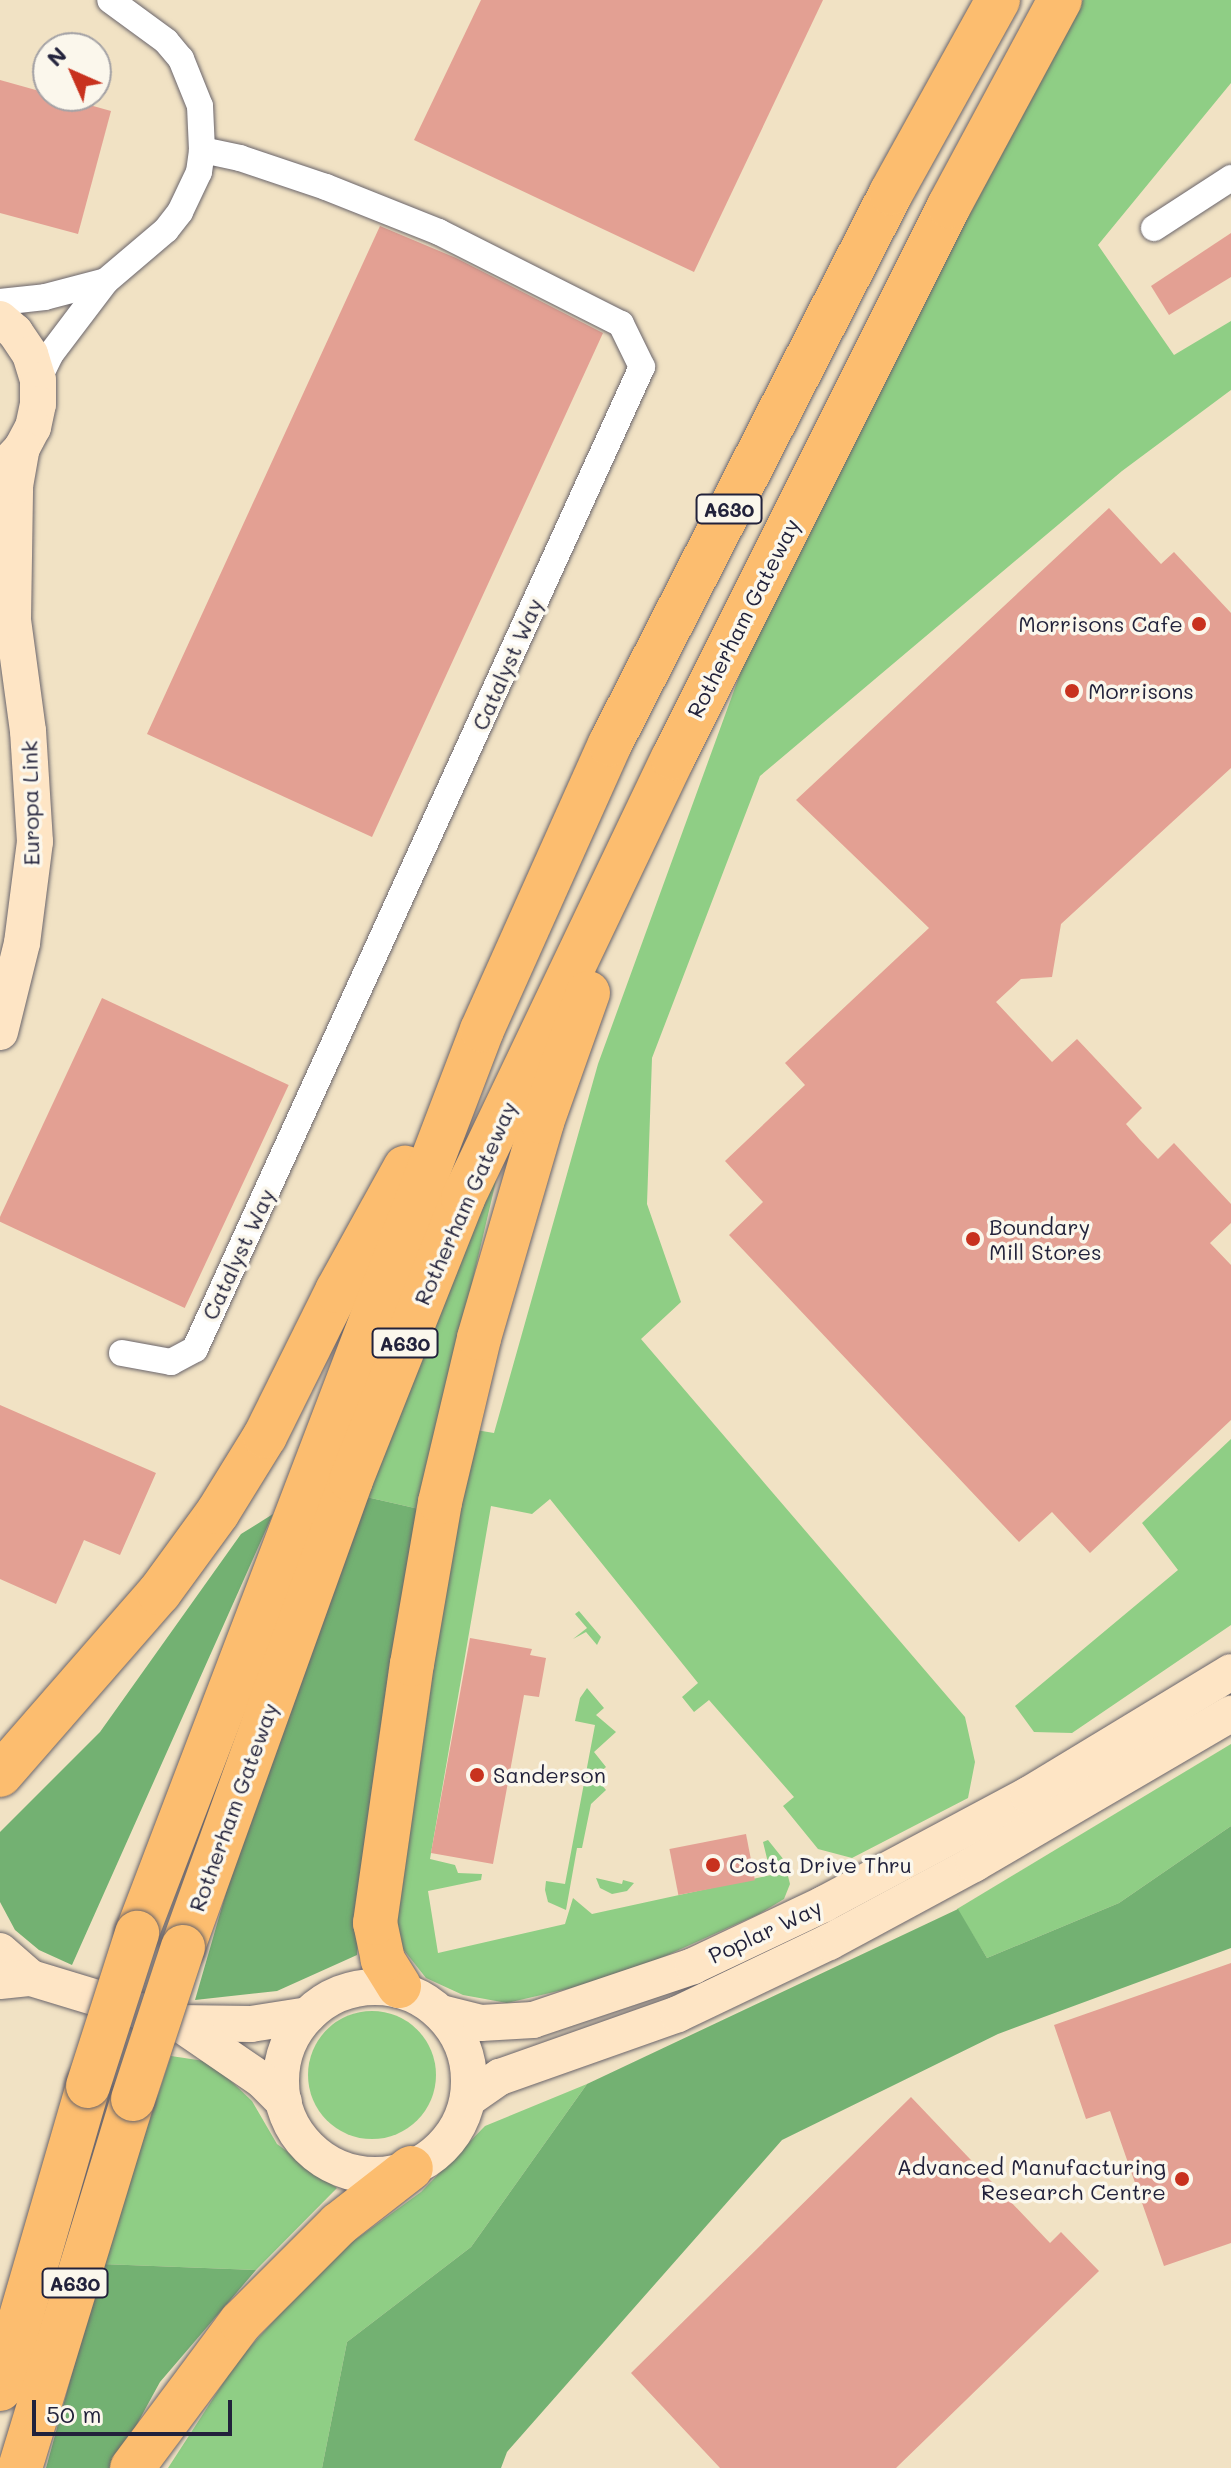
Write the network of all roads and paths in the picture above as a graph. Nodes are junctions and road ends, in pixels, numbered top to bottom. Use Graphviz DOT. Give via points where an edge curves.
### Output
graph roads {
  1 [pos="110,0"];
  2 [pos="998,0"];
  3 [pos="1060,0"];
  4 [pos="202,150"];
  5 [pos="1231,178"];
  6 [pos="1154,228"];
  7 [pos="106,281"];
  8 [pos="0,302"];
  9 [pos="0,319"];
  10 [pos="38,380"];
  11 [pos="11,460"];
  12 [pos="7,609"];
  13 [pos="673,758"];
  14 [pos="6,984"];
  15 [pos="482,1030"];
  16 [pos="0,1032"];
  17 [pos="122,1353"];
  18 [pos="139,1618"];
  19 [pos="1231,1672"];
  20 [pos="1231,1714"];
  21 [pos="0,1739"];
  22 [pos="0,1775"];
  23 [pos="0,1951"];
  24 [pos="16,1980"];
  25 [pos="399,1986"];
  26 [pos="441,2013"];
  27 [pos="308,2015"];
  28 [pos="179,2023"];
  29 [pos="468,2099"];
  30 [pos="284,2102"];
  31 [pos="411,2168"];
  32 [pos="0,2389"];
  33 [pos="20,2468"];
  34 [pos="132,2468"];
  1 -- 4 [label="street" via="166,41 181,59 200,106"];
  2 -- 15 [label="highway, Rotherham Gateway / A630" via="891,193 610,744"];
  3 -- 13 [label="highway, Rotherham Gateway / A630" via="949,206"];
  4 -- 7 [label="street" via="192,193 180,212"];
  4 -- 17 [label="street, Catalyst Way" via="326,187 439,232 621,324 642,367 195,1349 171,1362"];
  5 -- 6 [label="street"];
  7 -- 8 [label="street"];
  7 -- 10 [label="street" via="50,355"];
  9 -- 10 [label="main road, Europa Link" via="30,354"];
  10 -- 11 [label="main road, Europa Link" via="33,427"];
  11 -- 12 [label="main road, Europa Link" via="15,486"];
  12 -- 14 [label="main road, Europa Link" via="28,731 35,842 22,943"];
  13 -- 25 [label="highway, A630" via="542,1122 479,1338 440,1502 375,1923 383,1960"];
  13 -- 33 [label="highway, Rotherham Gateway / A630, bridge" via="463,1198 351,1480 183,1947"];
  14 -- 16 [label="main road, Europa Link"];
  15 -- 18 [label="highway, A630" via="337,1291 265,1436 218,1512"];
  15 -- 32 [label="highway, Rotherham Gateway / A630, bridge" via="137,1933"];
  18 -- 21 [label="highway"];
  18 -- 22 [label="highway, A630"];
  19 -- 26 [label="main road, Poplar Way" via="1028,1795 824,1904 693,1966 533,2020 481,2023"];
  20 -- 29 [label="main road, Poplar Way" via="829,1942 678,2014 500,2077"];
  23 -- 24 [label="main road"];
  24 -- 28 [label="main road"];
  25 -- 26 [label="main road"];
  25 -- 27 [label="main road" via="336,1994"];
  26 -- 29 [label="main road" via="460,2038 469,2068"];
  27 -- 28 [label="main road" via="251,2024"];
  27 -- 30 [label="main road" via="284,2055"];
  28 -- 30 [label="main road" via="262,2080"];
  29 -- 31 [label="main road" via="454,2133 428,2160"];
  30 -- 31 [label="main road" via="301,2140 324,2161 351,2173 382,2175"];
  31 -- 34 [label="highway" via="339,2224 241,2322"];
}
